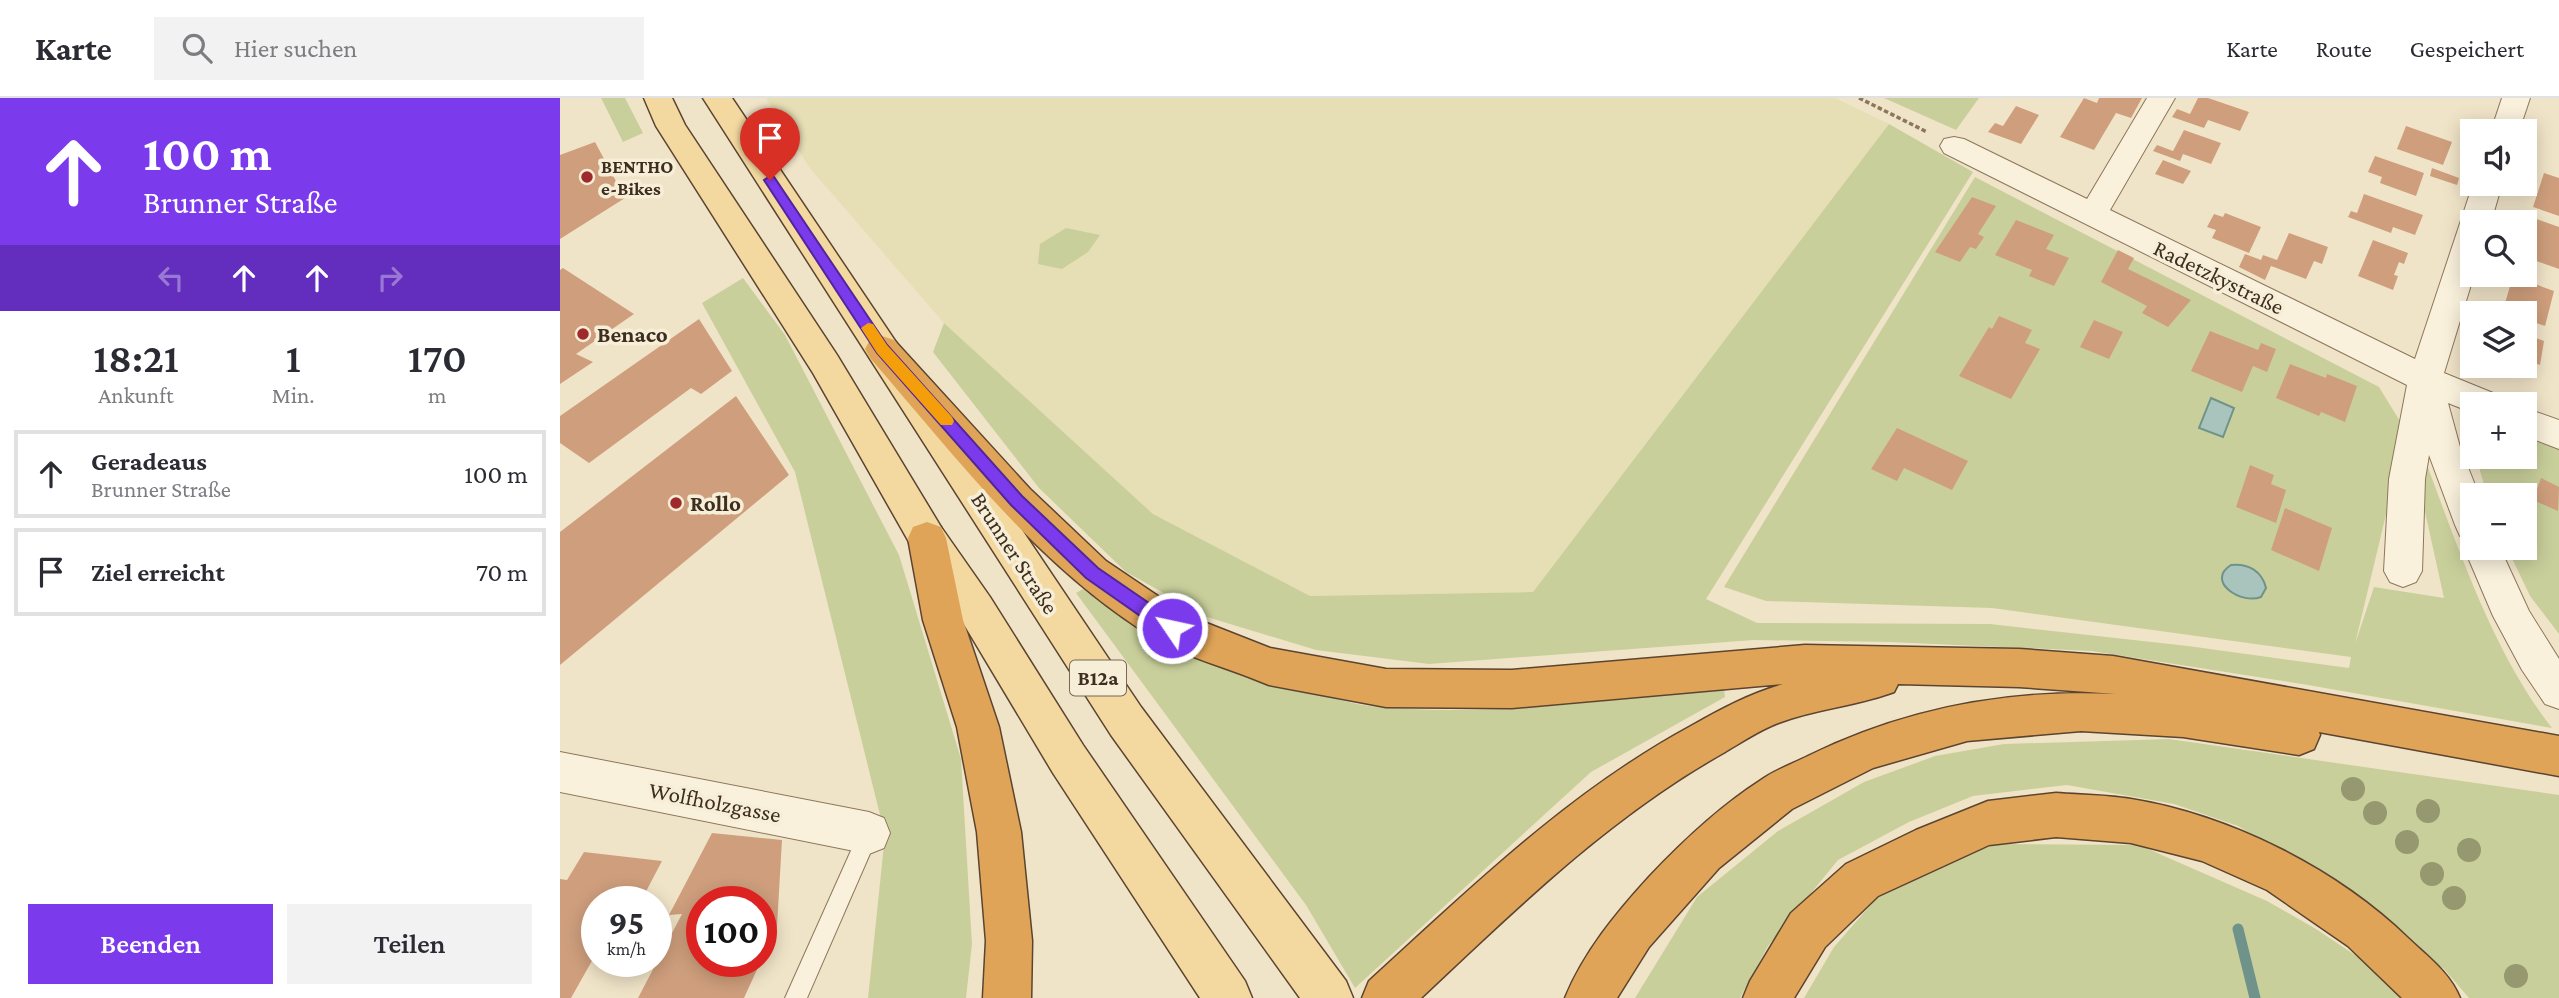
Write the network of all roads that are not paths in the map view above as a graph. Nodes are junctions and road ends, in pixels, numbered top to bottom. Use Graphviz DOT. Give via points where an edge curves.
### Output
graph roads {
  1 [pos="641,98"];
  2 [pos="717,98"];
  3 [pos="2161,98"];
  4 [pos="2516,98"];
  5 [pos="665,112"];
  6 [pos="2509,119"];
  7 [pos="1954,146"];
  8 [pos="2092,215"];
  9 [pos="2460,272"];
  10 [pos="882,349"];
  11 [pos="2425,379"];
  12 [pos="2460,393"];
  13 [pos="2537,426"];
  14 [pos="2559,435"];
  15 [pos="2460,491"];
  16 [pos="927,538"];
  17 [pos="2487,560"];
  18 [pos="2403,572"];
  19 [pos="1946,664"];
  20 [pos="2548,677"];
  21 [pos="2559,756"];
  22 [pos="560,772"];
  23 [pos="869,833"];
  24 [pos="796,998"];
  25 [pos="1007,998"];
  26 [pos="1228,998"];
  27 [pos="1329,998"];
  28 [pos="1386,998"];
  29 [pos="1589,998"];
  30 [pos="1767,998"];
  31 [pos="2436,998"];
  1 -- 5 [label="main road"];
  2 -- 10 [label="main road, Brunner Straße / B12a"];
  3 -- 8 [label="street"];
  4 -- 6 [label="street"];
  5 -- 16 [label="main road" via="825,364"];
  7 -- 8 [label="street, Radetzkystraße"];
  8 -- 11 [label="street, Radetzkystraße"];
  9 -- 11 [label="street"];
  10 -- 19 [label="highway" via="1017,500 1092,573 1172,628 1269,666 1386,688 1512,689 1805,663"];
  10 -- 27 [label="main road, Brunner Straße / B12a" via="1126,721"];
  11 -- 12 [label="street, Radetzkystraße"];
  11 -- 15 [label="street"];
  11 -- 18 [label="street" via="2407,479"];
  13 -- 14 [label="street"];
  16 -- 25 [label="highway" via="943,620 978,727 999,832 1009,941"];
  16 -- 26 [label="main road"];
  17 -- 20 [label="street" via="2504,605"];
  19 -- 21 [label="highway" via="2113,675"];
  19 -- 28 [label="highway" via="1810,694 1760,710 1664,763 1546,850"];
  21 -- 29 [label="highway" via="2322,738 2183,717 2081,712 1967,721 1865,750 1777,794 1703,852 1632,930"];
  22 -- 23 [label="street, Wolfholzgasse"];
  23 -- 24 [label="lane"];
  30 -- 31 [label="highway" via="1808,930 1861,880 1989,823 2056,815 2131,821 2204,840 2283,874 2365,929"];
}
